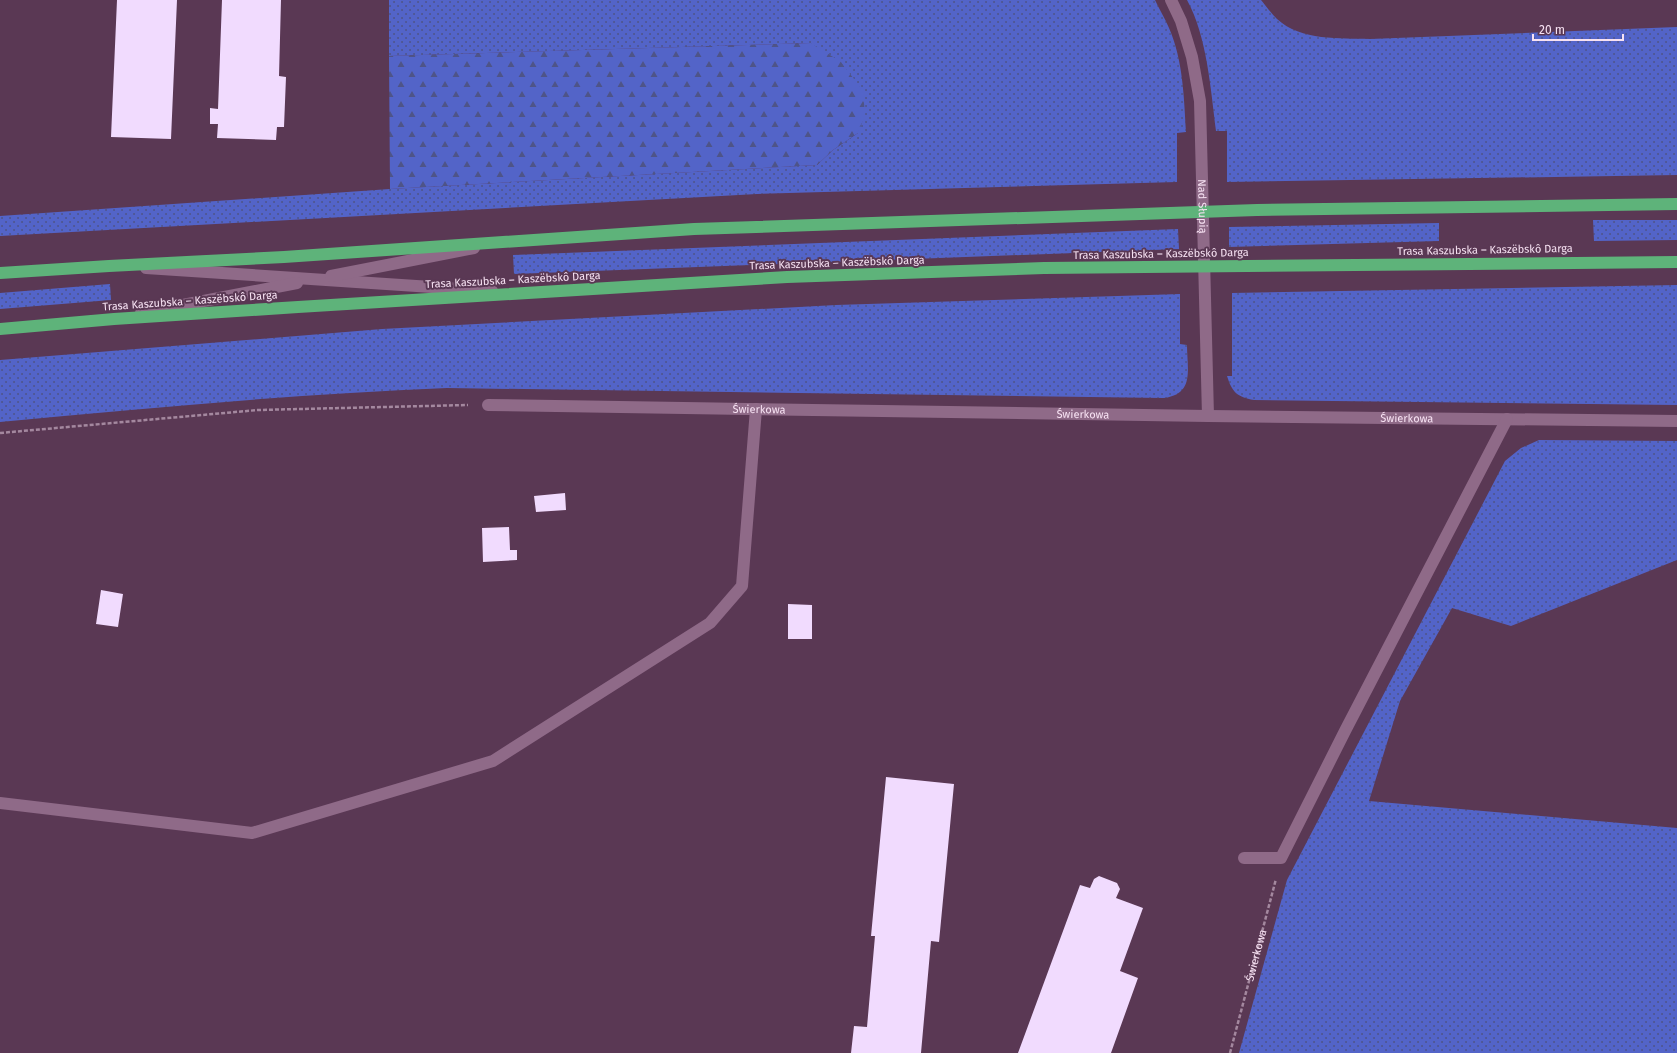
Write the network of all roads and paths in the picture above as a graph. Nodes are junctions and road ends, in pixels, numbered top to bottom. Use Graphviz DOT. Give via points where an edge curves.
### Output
graph roads {
  1 [pos="1172,0"];
  2 [pos="1677,204"];
  3 [pos="514,240"];
  4 [pos="1677,262"];
  5 [pos="108,266"];
  6 [pos="0,273"];
  7 [pos="315,279"];
  8 [pos="518,293"];
  9 [pos="114,319"];
  10 [pos="0,329"];
  11 [pos="488,405"];
  12 [pos="756,409"];
  13 [pos="1208,416"];
  14 [pos="1507,419"];
  15 [pos="1677,421"];
  16 [pos="0,433"];
  17 [pos="0,803"];
  18 [pos="1244,858"];
  19 [pos="1281,858"];
  20 [pos="1230,1053"];
  1 -- 13 [label="street, Nad Słupią" via="1192,57 1200,101"];
  2 -- 3 [label="highway" via="1257,210 694,228"];
  3 -- 5 [label="highway" via="284,257"];
  3 -- 7 [label="street"];
  4 -- 8 [label="highway, Trasa Kaszubska – Kaszëbskô Darga" via="1044,268 787,278"];
  5 -- 6 [label="highway"];
  5 -- 7 [label="street"];
  7 -- 8 [label="street"];
  7 -- 9 [label="street"];
  8 -- 9 [label="highway, Trasa Kaszubska – Kaszëbskô Darga"];
  9 -- 10 [label="highway, Trasa Kaszubska – Kaszëbskô Darga"];
  11 -- 12 [label="street, Świerkowa"];
  11 -- 16 [label="path" via="258,410"];
  12 -- 13 [label="street, Świerkowa"];
  12 -- 17 [label="street" via="742,586 710,623 493,761 252,833"];
  13 -- 14 [label="street, Świerkowa"];
  14 -- 15 [label="street, Świerkowa"];
  14 -- 19 [label="street"];
  18 -- 19 [label="street"];
  19 -- 20 [label="path, Świerkowa"];
}
